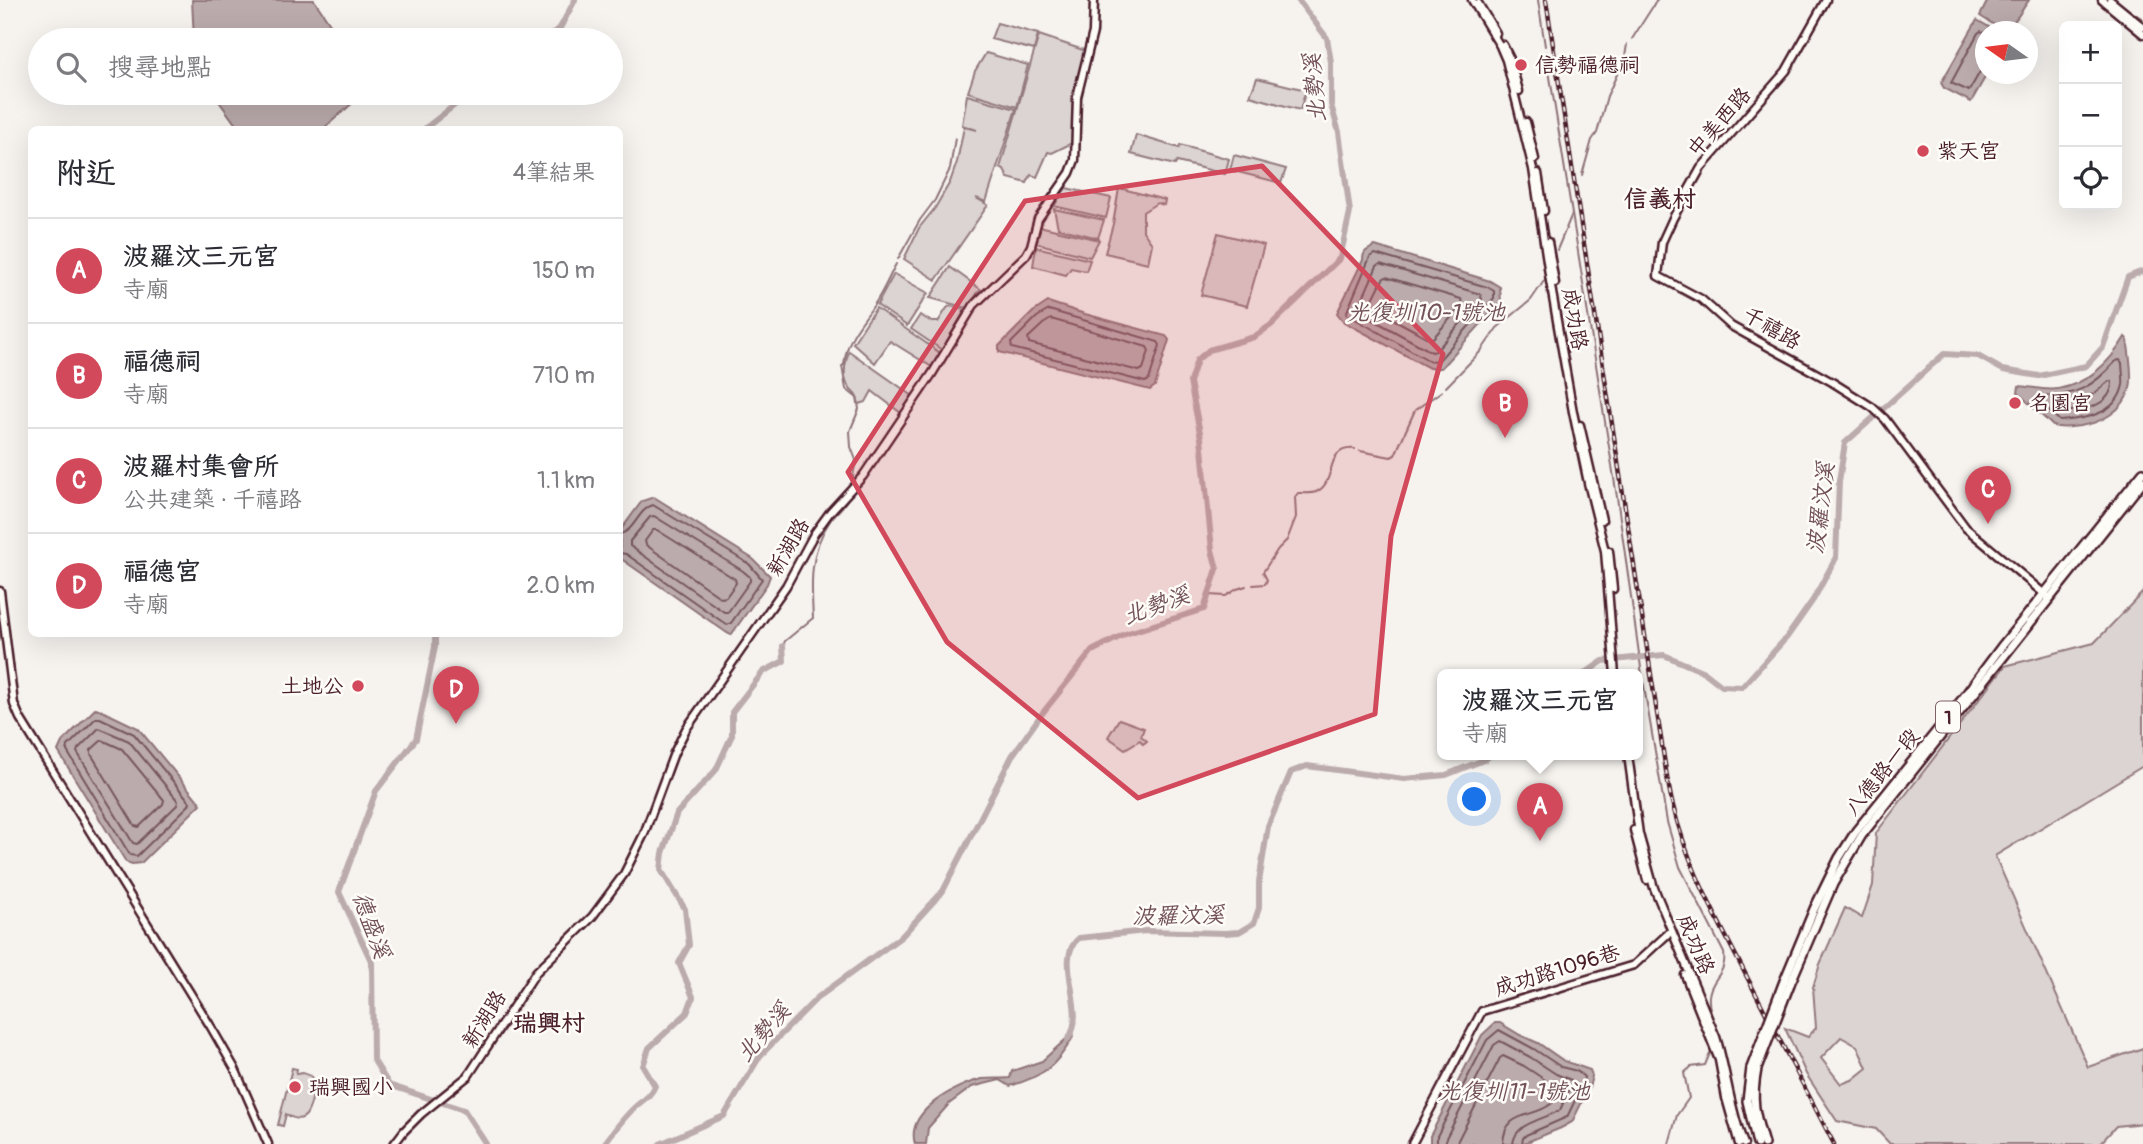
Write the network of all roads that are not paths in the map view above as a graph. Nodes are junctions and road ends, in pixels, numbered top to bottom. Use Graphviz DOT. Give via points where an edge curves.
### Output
graph roads {
  1 [pos="1094,0"];
  2 [pos="1474,0"];
  3 [pos="1826,0"];
  4 [pos="2102,0"];
  5 [pos="2110,0"];
  6 [pos="2143,27"];
  7 [pos="2143,34"];
  8 [pos="1658,276"];
  9 [pos="2143,472"];
  10 [pos="2143,481"];
  11 [pos="0,591"];
  12 [pos="2047,596"];
  13 [pos="1617,669"];
  14 [pos="1627,760"];
  15 [pos="1670,932"];
  16 [pos="1754,1068"];
  17 [pos="268,1144"];
  18 [pos="394,1144"];
  19 [pos="1412,1144"];
  20 [pos="1742,1144"];
  21 [pos="1757,1144"];
  22 [pos="1764,1144"];
  1 -- 18 [label="street, 新湖路" via="1093,32 1077,97 1075,160 1038,219 1026,255 974,304 863,476 814,534 786,586 686,729 624,874 592,917 536,972 477,1065"];
  2 -- 13 [label="street, 成功路" via="1506,60 1533,169 1573,412 1605,551"];
  3 -- 8 [label="street, 中美西路" via="1786,71 1701,168 1662,242"];
  4 -- 7 [label="street"];
  5 -- 6 [label="street"];
  8 -- 12 [label="street, 千禧路" via="1701,299 1731,326 1871,407 1885,419 1966,528"];
  9 -- 12 [label="main road, 八德路一段 / 1"];
  10 -- 12 [label="main road, 八德路一段 / 1"];
  11 -- 17 [label="street" via="14,704 20,718 217,1038"];
  12 -- 16 [label="main road, 八德路一段 / 1, bridge" via="1966,707 1862,835 1833,884 1787,983"];
  14 -- 15 [label="street, 成功路" via="1639,834"];
  15 -- 19 [label="street, 成功路1096巷" via="1634,965 1482,1011"];
  15 -- 20 [label="street, 成功路" via="1716,1037"];
  16 -- 21 [label="main road, 1" via="1747,1101"];
  16 -- 22 [label="main road, 1" via="1754,1111"];
}
